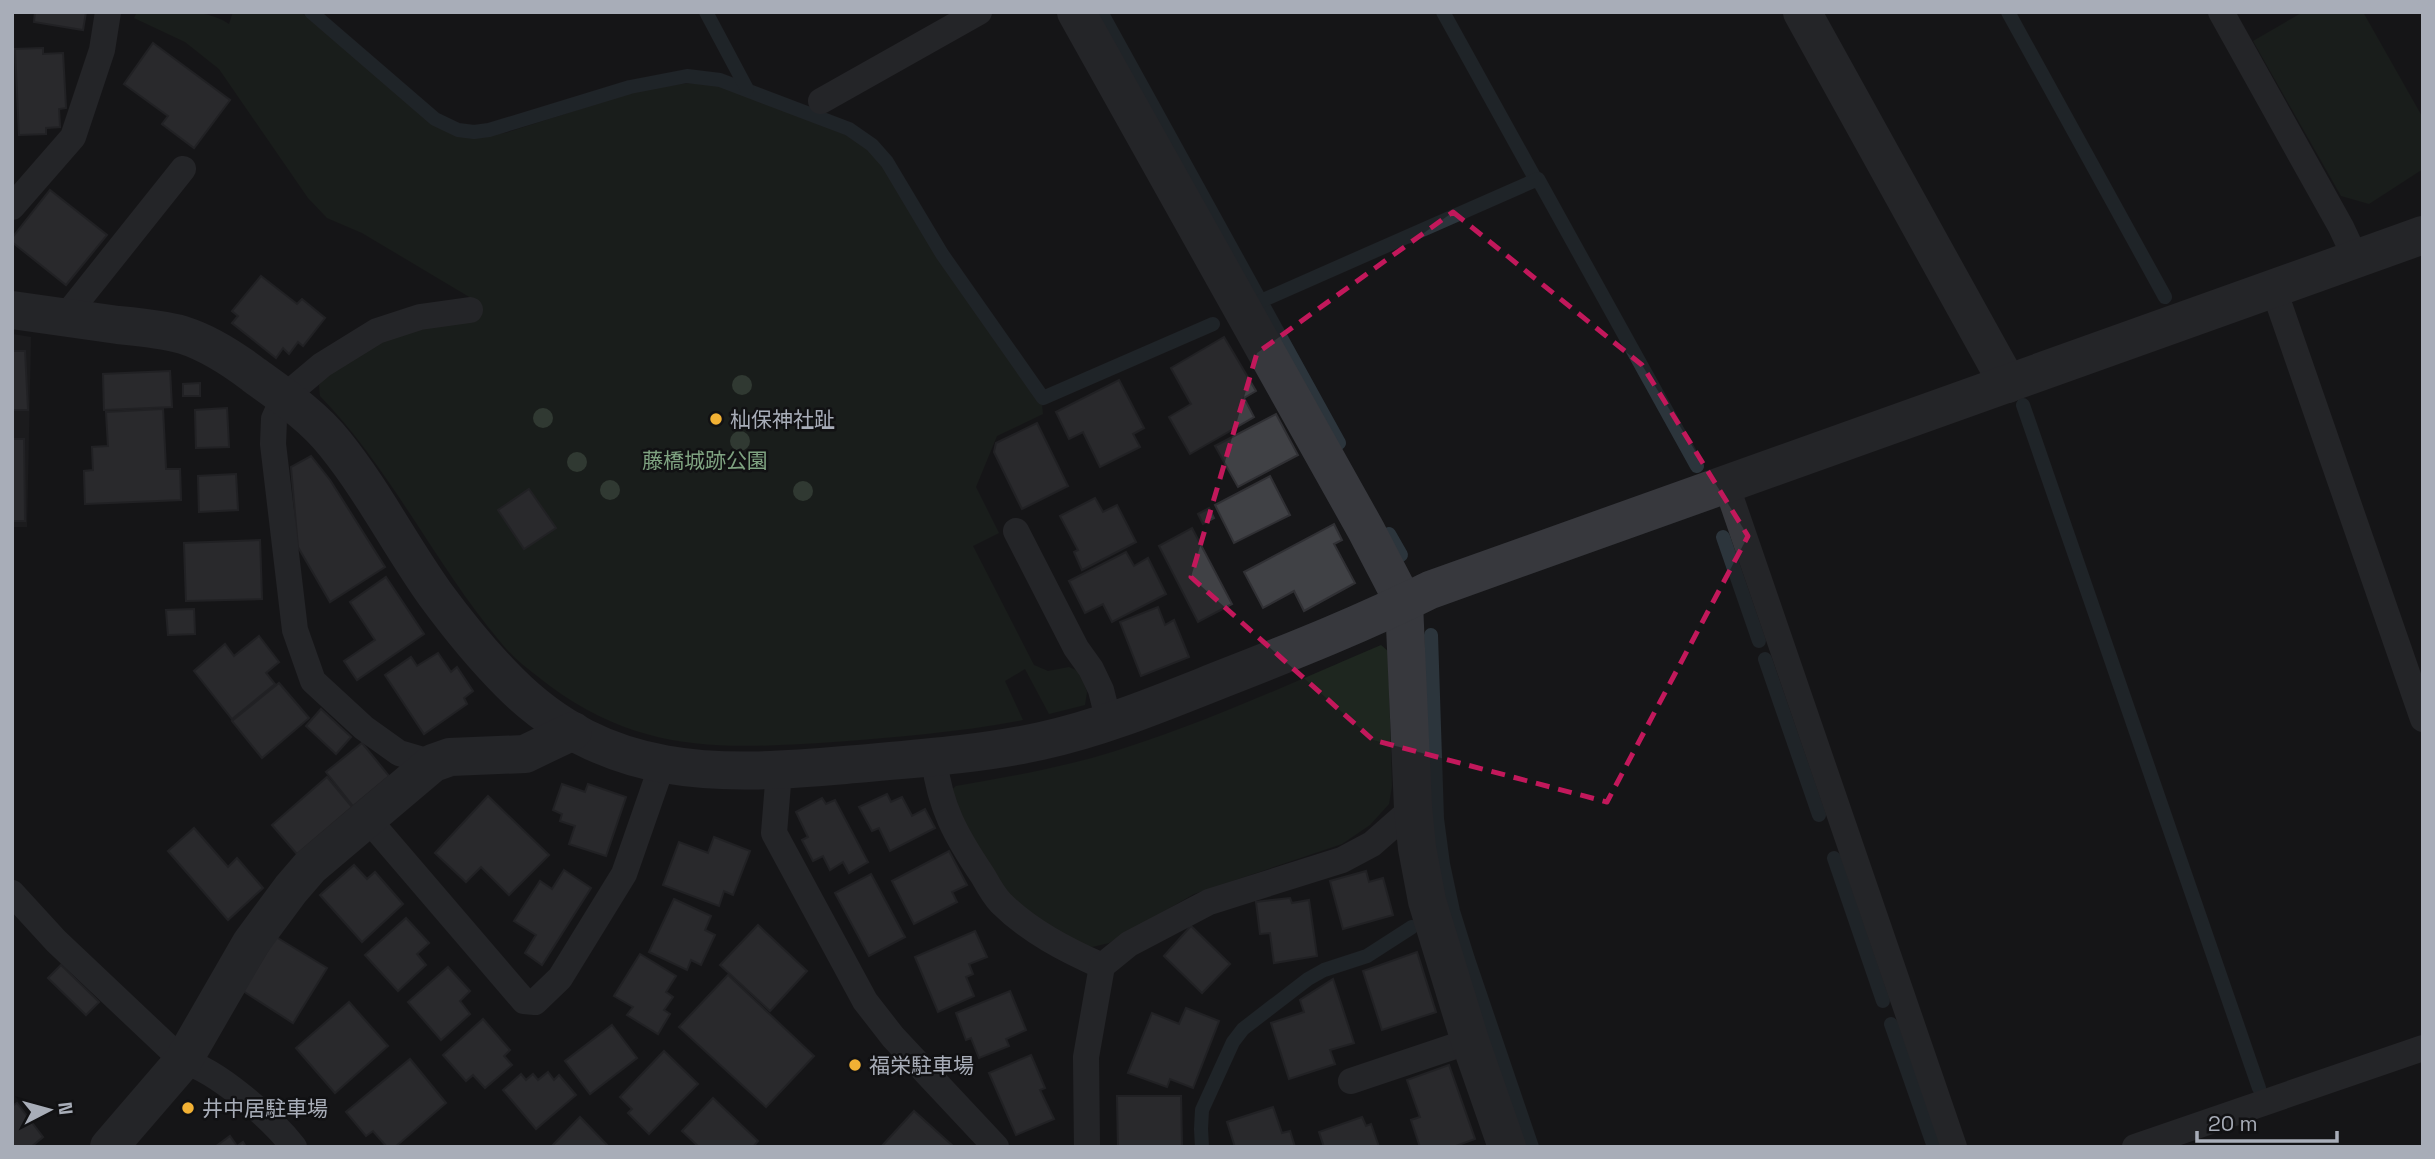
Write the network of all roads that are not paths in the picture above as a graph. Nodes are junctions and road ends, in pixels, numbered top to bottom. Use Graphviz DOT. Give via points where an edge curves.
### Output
graph roads {
  1 [pos="108,12"];
  2 [pos="979,12"];
  3 [pos="1076,12"];
  4 [pos="1802,12"];
  5 [pos="2221,12"];
  6 [pos="821,100"];
  7 [pos="183,169"];
  8 [pos="12,207"];
  9 [pos="2423,235"];
  10 [pos="2356,257"];
  11 [pos="2273,288"];
  12 [pos="12,310"];
  13 [pos="470,310"];
  14 [pos="65,317"];
  15 [pos="2008,384"];
  16 [pos="285,397"];
  17 [pos="1726,484"];
  18 [pos="1016,531"];
  19 [pos="1404,603"];
  20 [pos="2423,719"];
  21 [pos="1109,722"];
  22 [pos="573,731"];
  23 [pos="934,757"];
  24 [pos="433,762"];
  25 [pos="662,765"];
  26 [pos="779,771"];
  27 [pos="1413,808"];
  28 [pos="367,818"];
  29 [pos="12,893"];
  30 [pos="1102,966"];
  31 [pos="1470,1041"];
  32 [pos="2423,1048"];
  33 [pos="183,1061"];
  34 [pos="1351,1081"];
  35 [pos="994,1146"];
  36 [pos="109,1147"];
  37 [pos="294,1147"];
  38 [pos="1087,1147"];
  39 [pos="1507,1147"];
  40 [pos="1954,1147"];
  41 [pos="2135,1147"];
  1 -- 8 [label="lane" via="102,50 73,136"];
  2 -- 6 [label="lane"];
  3 -- 19 [label="street"];
  4 -- 15 [label="street"];
  5 -- 10 [label="lane"];
  7 -- 14 [label="lane"];
  9 -- 10 [label="street"];
  10 -- 11 [label="street"];
  11 -- 15 [label="street"];
  11 -- 20 [label="lane"];
  12 -- 14 [label="street"];
  13 -- 16 [label="lane" via="420,317 377,331 322,365"];
  14 -- 16 [label="street" via="184,335 241,365"];
  15 -- 17 [label="street"];
  16 -- 22 [label="street" via="334,442 477,647 542,711"];
  16 -- 24 [label="lane" via="274,419 273,444 295,629 313,681 399,753"];
  17 -- 19 [label="street"];
  17 -- 40 [label="lane"];
  18 -- 21 [label="lane" via="1076,648 1091,668"];
  19 -- 21 [label="street" via="1369,621"];
  19 -- 27 [label="street"];
  21 -- 23 [label="street" via="1038,741"];
  22 -- 24 [label="street" via="525,754 450,757"];
  22 -- 25 [label="street" via="607,749"];
  23 -- 26 [label="street"];
  23 -- 30 [label="lane" via="942,803 999,902 1065,949"];
  24 -- 28 [label="street"];
  25 -- 26 [label="street"];
  25 -- 28 [label="lane" via="624,874 560,978 536,1002 524,1001"];
  26 -- 35 [label="lane" via="774,833 865,1001"];
  27 -- 30 [label="lane" via="1372,844 1332,863 1209,902 1129,944"];
  27 -- 31 [label="street" via="1427,901"];
  28 -- 33 [label="street" via="310,867 261,927"];
  29 -- 33 [label="lane"];
  30 -- 38 [label="lane" via="1086,1057"];
  31 -- 34 [label="lane"];
  31 -- 39 [label="street"];
  32 -- 41 [label="lane"];
  33 -- 36 [label="street"];
  33 -- 37 [label="lane" via="200,1066 247,1101"];
}
